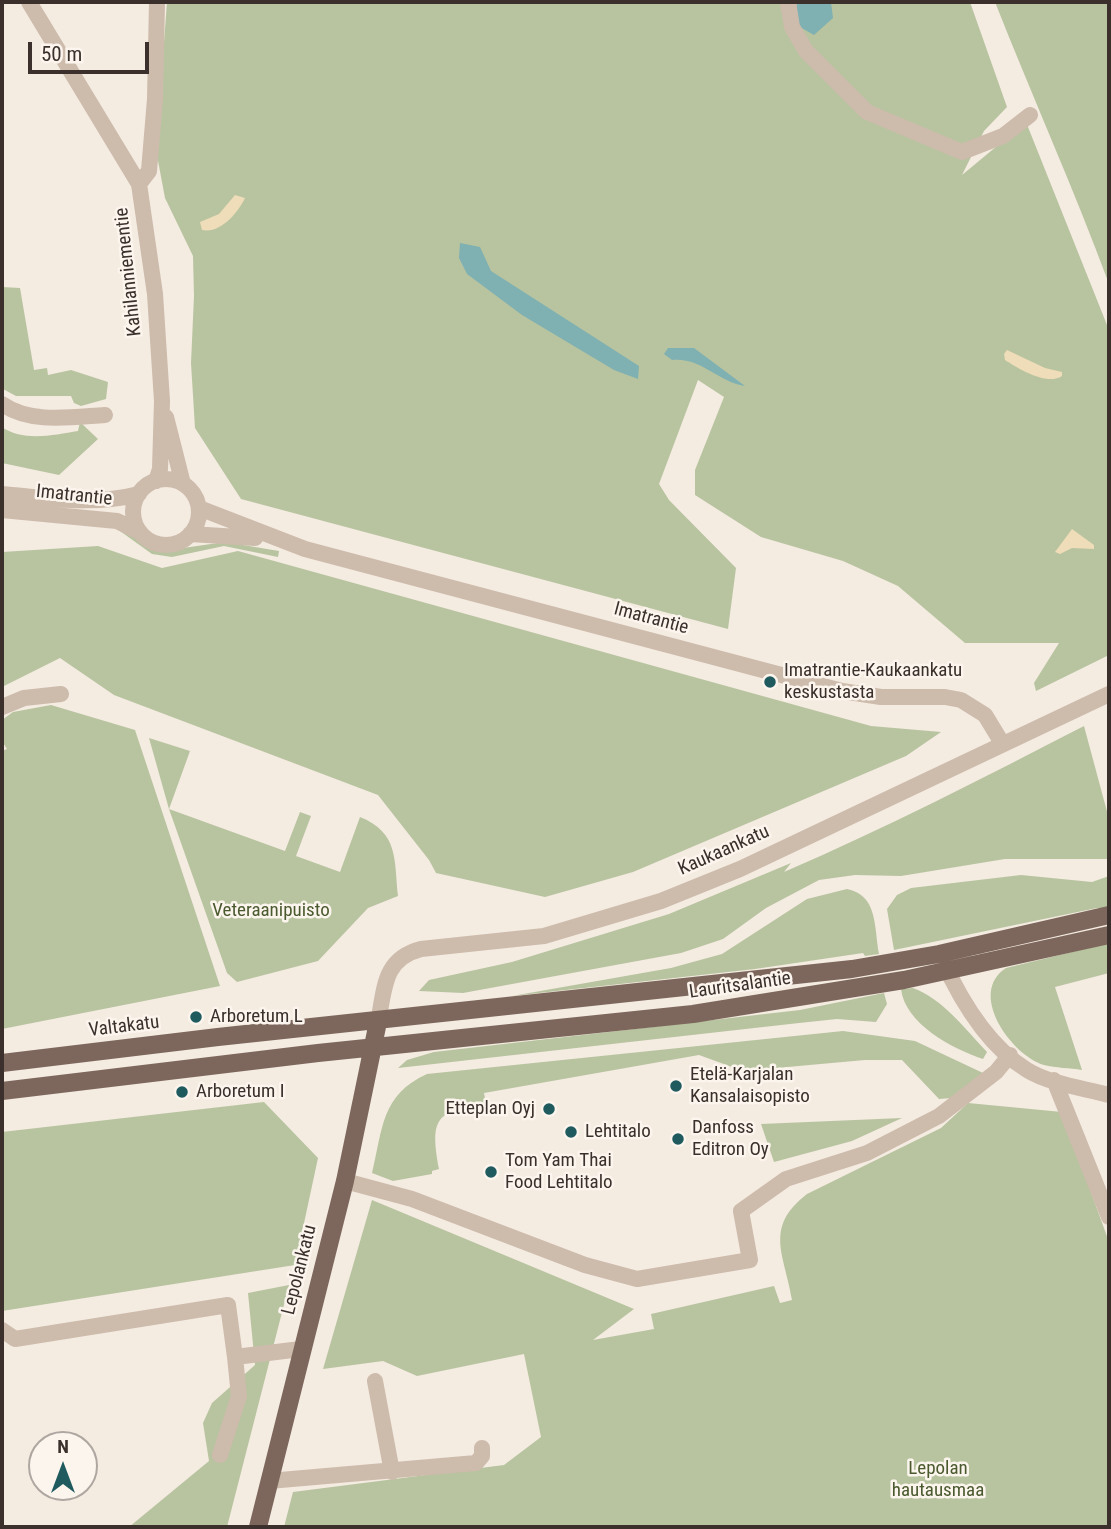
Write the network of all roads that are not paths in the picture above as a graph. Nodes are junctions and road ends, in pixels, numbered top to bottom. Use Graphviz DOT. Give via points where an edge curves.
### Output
graph roads {
  1 [pos="29,2"];
  2 [pos="157,2"];
  3 [pos="788,2"];
  4 [pos="1030,115"];
  5 [pos="139,184"];
  6 [pos="162,401"];
  7 [pos="2,404"];
  8 [pos="105,415"];
  9 [pos="156,481"];
  10 [pos="183,484"];
  11 [pos="2,494"];
  12 [pos="139,494"];
  13 [pos="199,508"];
  14 [pos="2,510"];
  15 [pos="140,532"];
  16 [pos="190,534"];
  17 [pos="275,540"];
  18 [pos="61,694"];
  19 [pos="1109,694"];
  20 [pos="2,707"];
  21 [pos="1002,743"];
  22 [pos="1109,915"];
  23 [pos="1109,935"];
  24 [pos="943,962"];
  25 [pos="378,1022"];
  26 [pos="372,1049"];
  27 [pos="1010,1055"];
  28 [pos="2,1063"];
  29 [pos="1054,1080"];
  30 [pos="2,1091"];
  31 [pos="1109,1095"];
  32 [pos="345,1181"];
  33 [pos="1109,1217"];
  34 [pos="2,1331"];
  35 [pos="301,1349"];
  36 [pos="235,1357"];
  37 [pos="375,1381"];
  38 [pos="482,1448"];
  39 [pos="219,1455"];
  40 [pos="392,1472"];
  41 [pos="269,1481"];
  42 [pos="258,1527"];
  1 -- 5 [label="street, Kahilanniementie"];
  2 -- 5 [label="street" via="149,171"];
  3 -- 4 [label="street" via="792,27 806,51 867,112 962,152 1003,136"];
  5 -- 6 [label="street, Kahilanniementie" via="155,294"];
  6 -- 9 [label="street, Kahilanniementie"];
  6 -- 10 [label="street, Kahilanniementie"];
  7 -- 8 [label="street" via="13,412 37,416"];
  9 -- 10 [label="street"];
  9 -- 12 [label="street"];
  10 -- 13 [label="street" via="194,494"];
  11 -- 12 [label="street, Imatrantie" via="90,502"];
  12 -- 15 [label="street" via="133,514"];
  13 -- 16 [label="street"];
  13 -- 17 [label="street, Imatrantie"];
  14 -- 15 [label="street, Imatrantie" via="117,521"];
  15 -- 16 [label="street" via="165,545"];
  16 -- 17 [label="street, Imatrantie"];
  17 -- 21 [label="street, Imatrantie" via="842,691 961,700 985,715"];
  18 -- 20 [label="street" via="24,698"];
  19 -- 21 [label="street, Kaukaankatu"];
  21 -- 25 [label="street, Kaukaankatu" via="740,869 661,901 544,936 402,954 391,968"];
  22 -- 24 [label="main road, Lauritsalantie"];
  23 -- 24 [label="main road, Lauritsalantie"];
  24 -- 25 [label="main road, Lauritsalantie"];
  24 -- 26 [label="main road, Lauritsalantie" via="877,985 706,1012"];
  24 -- 27 [label="street" via="970,1010"];
  25 -- 26 [label="main road, Lepolankatu"];
  25 -- 28 [label="main road, Valtakatu"];
  26 -- 30 [label="main road"];
  26 -- 32 [label="main road, Lepolankatu"];
  27 -- 29 [label="street" via="1027,1070"];
  27 -- 32 [label="street" via="996,1072 939,1116 867,1153 786,1179 741,1211 750,1260 637,1279 585,1265 412,1199"];
  29 -- 31 [label="street"];
  29 -- 33 [label="street"];
  32 -- 35 [label="main road, Lepolankatu"];
  34 -- 36 [label="street" via="15,1339 228,1305"];
  35 -- 36 [label="street"];
  35 -- 41 [label="main road, Lepolankatu"];
  36 -- 39 [label="street" via="239,1396"];
  37 -- 40 [label="street"];
  38 -- 40 [label="street" via="476,1463"];
  40 -- 41 [label="street"];
  41 -- 42 [label="main road, Lepolankatu"];
}
